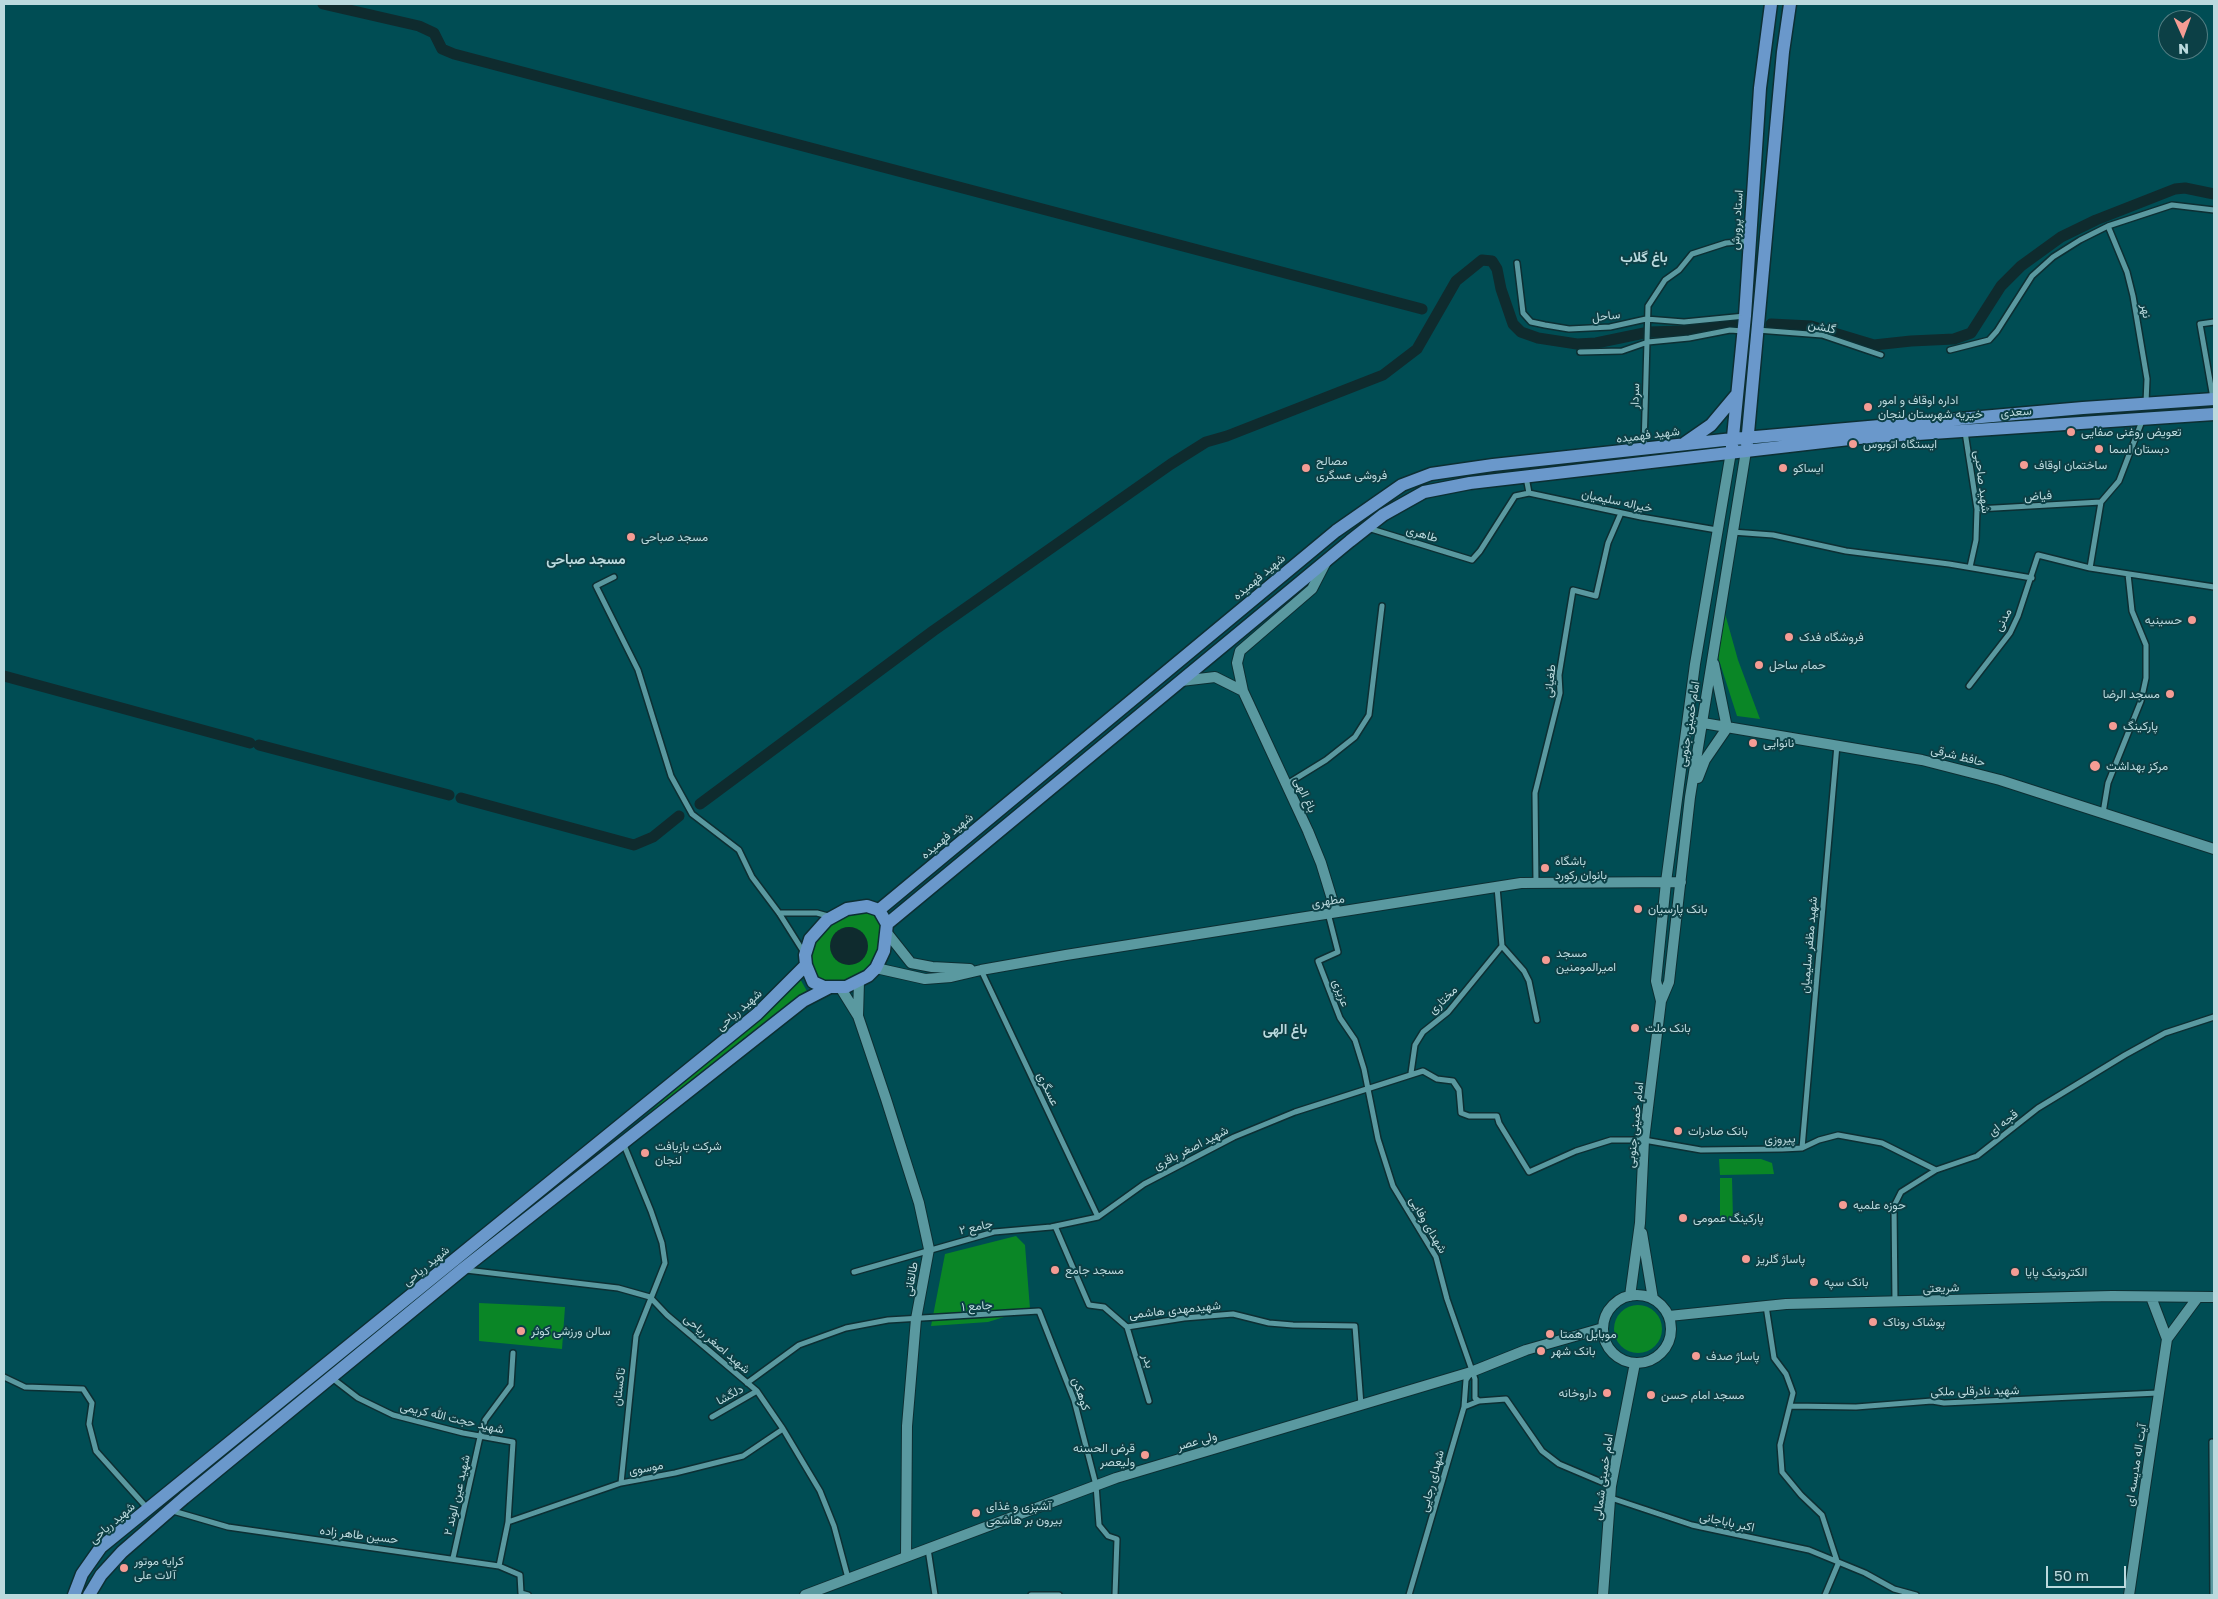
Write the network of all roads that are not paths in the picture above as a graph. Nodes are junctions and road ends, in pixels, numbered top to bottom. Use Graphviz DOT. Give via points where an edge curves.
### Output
graph roads {
  1 [pos="1771,4"];
  2 [pos="1790,4"];
  3 [pos="1760,88"];
  4 [pos="1780,89"];
  5 [pos="2214,210"];
  6 [pos="2108,226"];
  7 [pos="1749,241"];
  8 [pos="1517,263"];
  9 [pos="1745,316"];
  10 [pos="1646,319"];
  11 [pos="2214,322"];
  12 [pos="1757,330"];
  13 [pos="1743,331"];
  14 [pos="1648,342"];
  15 [pos="1950,350"];
  16 [pos="1580,352"];
  17 [pos="1881,355"];
  18 [pos="1737,394"];
  19 [pos="2214,399"];
  20 [pos="2146,403"];
  21 [pos="2214,414"];
  22 [pos="2143,418"];
  23 [pos="1965,424"];
  24 [pos="1747,438"];
  25 [pos="1733,439"];
  26 [pos="1682,445"];
  27 [pos="1644,450"];
  28 [pos="1746,451"];
  29 [pos="1731,452"];
  30 [pos="1526,477"];
  31 [pos="1529,494"];
  32 [pos="2101,502"];
  33 [pos="1977,509"];
  34 [pos="1621,513"];
  35 [pos="1367,528"];
  36 [pos="1717,530"];
  37 [pos="1732,532"];
  38 [pos="1328,559"];
  39 [pos="1970,567"];
  40 [pos="2090,568"];
  41 [pos="2128,574"];
  42 [pos="614,577"];
  43 [pos="2032,578"];
  44 [pos="2214,587"];
  45 [pos="1382,606"];
  46 [pos="1712,656"];
  47 [pos="1181,681"];
  48 [pos="1969,686"];
  49 [pos="1243,691"];
  50 [pos="1688,720"];
  51 [pos="1702,723"];
  52 [pos="1727,728"];
  53 [pos="1837,744"];
  54 [pos="1286,784"];
  55 [pos="1690,797"];
  56 [pos="2103,813"];
  57 [pos="2214,849"];
  58 [pos="1666,882"];
  59 [pos="1680,882"];
  60 [pos="1536,883"];
  61 [pos="1497,887"];
  62 [pos="879,910"];
  63 [pos="779,913"];
  64 [pos="1332,913"];
  65 [pos="833,917"];
  66 [pos="888,929"];
  67 [pos="1502,946"];
  68 [pos="805,960"];
  69 [pos="876,968"];
  70 [pos="981,970"];
  71 [pos="859,981"];
  72 [pos="835,988"];
  73 [pos="1661,1000"];
  74 [pos="858,1016"];
  75 [pos="2214,1017"];
  76 [pos="1537,1020"];
  77 [pos="2214,1024"];
  78 [pos="1411,1073"];
  79 [pos="1368,1089"];
  80 [pos="1644,1140"];
  81 [pos="623,1143"];
  82 [pos="1802,1148"];
  83 [pos="1936,1170"];
  84 [pos="1098,1217"];
  85 [pos="1640,1223"];
  86 [pos="1055,1226"];
  87 [pos="1029,1230"];
  88 [pos="929,1249"];
  89 [pos="463,1269"];
  90 [pos="854,1272"];
  91 [pos="1630,1296"];
  92 [pos="2151,1296"];
  93 [pos="2214,1296"];
  94 [pos="650,1297"];
  95 [pos="2198,1297"];
  96 [pos="1654,1299"];
  97 [pos="1895,1302"];
  98 [pos="1766,1305"];
  99 [pos="1039,1311"];
  100 [pos="1669,1316"];
  101 [pos="916,1320"];
  102 [pos="1127,1327"];
  103 [pos="1603,1328"];
  104 [pos="2167,1339"];
  105 [pos="514,1353"];
  106 [pos="1635,1363"];
  107 [pos="1472,1372"];
  108 [pos="4,1377"];
  109 [pos="331,1378"];
  110 [pos="747,1383"];
  111 [pos="757,1391"];
  112 [pos="2159,1393"];
  113 [pos="1150,1401"];
  114 [pos="1479,1401"];
  115 [pos="1361,1405"];
  116 [pos="1791,1406"];
  117 [pos="1464,1407"];
  118 [pos="712,1416"];
  119 [pos="783,1429"];
  120 [pos="480,1436"];
  121 [pos="2212,1442"];
  122 [pos="621,1483"];
  123 [pos="1096,1485"];
  124 [pos="1611,1486"];
  125 [pos="1611,1498"];
  126 [pos="148,1510"];
  127 [pos="171,1510"];
  128 [pos="508,1522"];
  129 [pos="928,1549"];
  130 [pos="906,1557"];
  131 [pos="453,1558"];
  132 [pos="1838,1564"];
  133 [pos="499,1566"];
  134 [pos="848,1578"];
  135 [pos="74,1595"];
  136 [pos="89,1595"];
  137 [pos="528,1595"];
  138 [pos="805,1595"];
  139 [pos="935,1595"];
  140 [pos="1031,1595"];
  141 [pos="1059,1595"];
  142 [pos="1115,1595"];
  143 [pos="1409,1595"];
  144 [pos="1603,1595"];
  145 [pos="1825,1595"];
  146 [pos="1916,1595"];
  147 [pos="2128,1595"];
  148 [pos="2213,1595"];
  1 -- 3 [label="main road, استاد پرورش"];
  2 -- 4 [label="main road"];
  3 -- 4 [label="main road"];
  3 -- 7 [label="main road, استاد پرورش"];
  4 -- 12 [label="main road"];
  5 -- 6 [label="street" via="2172,205"];
  6 -- 15 [label="street" via="2053,257 2032,276 1989,340"];
  6 -- 20 [label="street, نهر" via="2133,296 2146,379"];
  7 -- 9 [label="main road, استاد پرورش"];
  7 -- 10 [label="street" via="1726,242 1692,254 1655,293"];
  8 -- 10 [label="street, ساحل" via="1523,313 1531,322 1569,329 1610,327"];
  9 -- 10 [label="street, ساحل" via="1684,322"];
  9 -- 13 [label="main road, استاد پرورش"];
  10 -- 14 [label="street, سردار"];
  11 -- 19 [label="street" via="2200,324"];
  12 -- 17 [label="street, گلشن" via="1822,335"];
  12 -- 24 [label="main road"];
  13 -- 14 [label="street"];
  13 -- 18 [label="main road, استاد پرورش"];
  14 -- 16 [label="street" via="1622,351"];
  14 -- 27 [label="street, سردار"];
  18 -- 25 [label="main road, استاد پرورش"];
  18 -- 26 [label="main road" via="1711,425"];
  19 -- 20 [label="main road, سعدی"];
  20 -- 22 [label="main road"];
  20 -- 23 [label="main road, سعدی"];
  21 -- 22 [label="main road, سعدی"];
  22 -- 23 [label="main road, سعدی"];
  22 -- 32 [label="street" via="2120,481"];
  23 -- 24 [label="main road, سعدی"];
  23 -- 28 [label="main road, سعدی"];
  23 -- 33 [label="street, شهید صاحبی"];
  24 -- 25 [label="main road, سعدی"];
  24 -- 28 [label="main road"];
  25 -- 26 [label="main road, شهید فهمیده"];
  25 -- 29 [label="main road, استاد پرورش"];
  26 -- 27 [label="main road, شهید فهمیده"];
  27 -- 62 [label="main road, شهید فهمیده" via="1493,464 1432,474 1402,485 1336,531"];
  28 -- 29 [label="main road, سعدی"];
  28 -- 37 [label="street, امام خمینی جنوبی"];
  29 -- 30 [label="main road"];
  29 -- 36 [label="street, امام خمینی جنوبی"];
  30 -- 31 [label="street"];
  30 -- 35 [label="main road" via="1424,492"];
  31 -- 34 [label="street, خیراله سلیمیان"];
  31 -- 35 [label="street, طاهری" via="1515,496 1472,560"];
  32 -- 33 [label="street, فیاض"];
  32 -- 40 [label="street"];
  33 -- 39 [label="street, شهید صاحبی" via="1976,540"];
  34 -- 36 [label="street, خیراله سلیمیان"];
  34 -- 60 [label="street, طغیانی" via="1608,543 1596,596 1573,590 1559,676 1560,692 1535,793"];
  35 -- 38 [label="main road"];
  36 -- 50 [label="street, امام خمینی جنوبی"];
  37 -- 39 [label="street" via="1773,534 1846,552"];
  37 -- 46 [label="street, امام خمینی جنوبی"];
  38 -- 47 [label="main road"];
  38 -- 49 [label="street, باغ الهی" via="1312,589 1240,651 1237,663"];
  39 -- 43 [label="street"];
  40 -- 41 [label="street"];
  40 -- 43 [label="street, مدنی" via="2038,555"];
  41 -- 44 [label="street"];
  41 -- 56 [label="street" via="2132,611 2146,645 2146,678 2141,701 2108,783"];
  42 -- 63 [label="street" via="596,586 638,670 671,776 692,814 738,850 752,877"];
  43 -- 48 [label="street, مدنی" via="2010,633"];
  45 -- 54 [label="street" via="1369,715 1355,737 1326,760"];
  46 -- 51 [label="street, امام خمینی جنوبی"];
  46 -- 52 [label="street"];
  47 -- 49 [label="street" via="1214,677"];
  47 -- 66 [label="main road"];
  49 -- 54 [label="street, باغ الهی"];
  50 -- 51 [label="street, حافظ شرقی"];
  50 -- 58 [label="street, امام خمینی جنوبی"];
  51 -- 52 [label="street, حافظ شرقی"];
  51 -- 55 [label="street, امام خمینی جنوبی"];
  52 -- 53 [label="street, حافظ شرقی"];
  52 -- 55 [label="street" via="1705,760"];
  53 -- 56 [label="street, حافظ شرقی" via="1922,760 2000,780"];
  53 -- 82 [label="street, شهید مظفر سلیمیان"];
  54 -- 64 [label="street, باغ الهی" via="1321,863"];
  55 -- 59 [label="street, امام خمینی جنوبی"];
  56 -- 57 [label="street, حافظ شرقی"];
  58 -- 59 [label="street, مطهری"];
  58 -- 60 [label="street, مطهری"];
  58 -- 73 [label="street, امام خمینی جنوبی" via="1656,982"];
  59 -- 73 [label="street, امام خمینی جنوبی" via="1669,982"];
  60 -- 61 [label="street, مطهری"];
  61 -- 64 [label="street, مطهری"];
  61 -- 67 [label="street"];
  62 -- 65 [label="main road" via="867,906 847,909"];
  62 -- 66 [label="main road"];
  63 -- 65 [label="street" via="817,913"];
  63 -- 68 [label="street"];
  64 -- 70 [label="street, مطهری"];
  64 -- 79 [label="street, عزیزی" via="1338,952 1318,961 1340,1018 1355,1040"];
  65 -- 68 [label="main road" via="810,939"];
  66 -- 69 [label="main road" via="884,951"];
  66 -- 70 [label="street" via="911,963"];
  67 -- 76 [label="street" via="1529,981"];
  67 -- 78 [label="street, مختاری" via="1455,1005 1423,1032 1415,1045"];
  68 -- 72 [label="main road" via="813,982"];
  68 -- 126 [label="main road, شهید ریاحی" via="757,1014"];
  69 -- 70 [label="street" via="925,979"];
  69 -- 71 [label="main road"];
  70 -- 84 [label="street, عسگری"];
  71 -- 72 [label="main road"];
  71 -- 74 [label="street"];
  72 -- 74 [label="street"];
  72 -- 81 [label="main road, شهید ریاحی" via="803,1001"];
  73 -- 80 [label="street, امام خمینی جنوبی"];
  74 -- 88 [label="street, طالقانی" via="919,1202"];
  75 -- 77 [label="street"];
  75 -- 83 [label="street, قجه ای" via="2165,1033 2124,1055 2038,1108 1977,1156"];
  78 -- 79 [label="street, شهید اصغر باقری"];
  78 -- 80 [label="street, پیروزی" via="1423,1070 1438,1079 1453,1082 1459,1090 1461,1114 1497,1116 1529,1172 1611,1140"];
  79 -- 84 [label="street, شهید اصغر باقری" via="1296,1112 1234,1137 1144,1184"];
  79 -- 107 [label="street, شهدای وفایی" via="1378,1138 1393,1186 1436,1257"];
  80 -- 82 [label="street, پیروزی" via="1701,1150"];
  80 -- 85 [label="street, امام خمینی جنوبی"];
  81 -- 89 [label="main road, شهید ریاحی"];
  81 -- 94 [label="street, تاکستان" via="662,1243 665,1263"];
  82 -- 83 [label="street, پیروزی" via="1838,1135 1882,1143"];
  83 -- 97 [label="street, قجه ای" via="1901,1192 1894,1206"];
  84 -- 86 [label="street, شهید اصغر باقری"];
  85 -- 91 [label="street"];
  85 -- 96 [label="street"];
  86 -- 87 [label="street, شهید اصغر باقری"];
  86 -- 102 [label="street, شهیدمهدی هاشمی" via="1089,1305 1104,1307"];
  87 -- 88 [label="street, جامع ۲" via="994,1232"];
  88 -- 90 [label="street, جامع ۲"];
  88 -- 101 [label="street, طالقانی"];
  89 -- 94 [label="street" via="618,1288"];
  89 -- 109 [label="main road, شهید ریاحی"];
  91 -- 96 [label="street"];
  91 -- 103 [label="street" via="1611,1307"];
  92 -- 95 [label="street, شریعتی"];
  92 -- 97 [label="street, شریعتی"];
  92 -- 104 [label="street"];
  93 -- 95 [label="street, شریعتی"];
  94 -- 110 [label="street, شهید اصغر ریاحی"];
  94 -- 122 [label="street, تاکستان" via="636,1336"];
  95 -- 104 [label="street"];
  96 -- 100 [label="street"];
  97 -- 98 [label="street, شریعتی"];
  98 -- 100 [label="street, شریعتی"];
  98 -- 116 [label="street" via="1774,1358 1786,1374 1793,1393"];
  99 -- 101 [label="street, جامع ۱"];
  99 -- 123 [label="street, کوهکن" via="1074,1400"];
  100 -- 106 [label="street" via="1672,1327 1665,1349 1652,1360"];
  101 -- 110 [label="street, جامع ۱" via="888,1320 820,1336 799,1345"];
  101 -- 130 [label="street, طالقانی" via="907,1426"];
  102 -- 113 [label="street, بدر"];
  102 -- 115 [label="street, شهیدمهدی هاشمی" via="1233,1314 1269,1323 1355,1326"];
  103 -- 106 [label="street" via="1607,1344 1616,1356"];
  103 -- 107 [label="street, ولی عصر" via="1526,1350"];
  104 -- 112 [label="street, آیت اله مدیسه ای"];
  105 -- 120 [label="street, شهید عین الوند ۲" via="511,1385 485,1420"];
  106 -- 124 [label="street, امام خمینی شمالی"];
  107 -- 114 [label="street, شهدای وفایی" via="1475,1398"];
  107 -- 115 [label="street, ولی عصر"];
  107 -- 117 [label="street, شهدای رجایی" via="1466,1380"];
  108 -- 126 [label="street" via="25,1387 83,1389 92,1403 88,1424 96,1451"];
  109 -- 120 [label="street, شهید حجت الله کریمی" via="358,1398 393,1415"];
  109 -- 127 [label="main road, شهید ریاحی"];
  110 -- 111 [label="street, شهید اصغر ریاحی"];
  111 -- 118 [label="street, دلگشا"];
  111 -- 119 [label="street, شهید اصغر ریاحی"];
  112 -- 116 [label="street, شهید نادرقلی ملکی" via="1944,1404 1932,1401 1856,1407"];
  112 -- 147 [label="street, آیت اله مدیسه ای"];
  114 -- 117 [label="street"];
  114 -- 124 [label="street" via="1506,1400 1542,1451 1559,1464"];
  115 -- 123 [label="street, ولی عصر"];
  116 -- 132 [label="street" via="1780,1445 1782,1472 1822,1515"];
  117 -- 143 [label="street, شهدای رجایی"];
  119 -- 122 [label="street, موسوی" via="743,1456"];
  119 -- 134 [label="street, شهید اصغر ریاحی" via="820,1491"];
  120 -- 128 [label="street, شهید حجت الله کریمی" via="513,1442"];
  120 -- 131 [label="street, شهید عین الوند ۲"];
  121 -- 148 [label="street"];
  122 -- 128 [label="street, موسوی"];
  123 -- 129 [label="street, ولی عصر"];
  123 -- 142 [label="street, کوهکن" via="1099,1525 1108,1536 1117,1539"];
  124 -- 125 [label="street, امام خمینی شمالی"];
  125 -- 132 [label="street, اکبر باباجانی" via="1692,1525 1809,1550"];
  125 -- 144 [label="street, امام خمینی شمالی"];
  126 -- 135 [label="main road, شهید ریاحی" via="101,1547 82,1574"];
  127 -- 131 [label="street, حسین طاهر زاده" via="228,1527"];
  127 -- 136 [label="main road, شهید ریاحی" via="122,1552 101,1575"];
  128 -- 133 [label="street, شهید حجت الله کریمی"];
  129 -- 130 [label="street, ولی عصر"];
  129 -- 139 [label="street"];
  130 -- 134 [label="street, ولی عصر"];
  131 -- 133 [label="street, حسین طاهر زاده"];
  132 -- 145 [label="street"];
  132 -- 146 [label="street, اکبر باباجانی" via="1864,1572 1894,1589"];
  133 -- 137 [label="street, حسین طاهر زاده" via="520,1575 521,1593"];
  134 -- 138 [label="street, ولی عصر"];
  140 -- 141 [label="street"];
}
